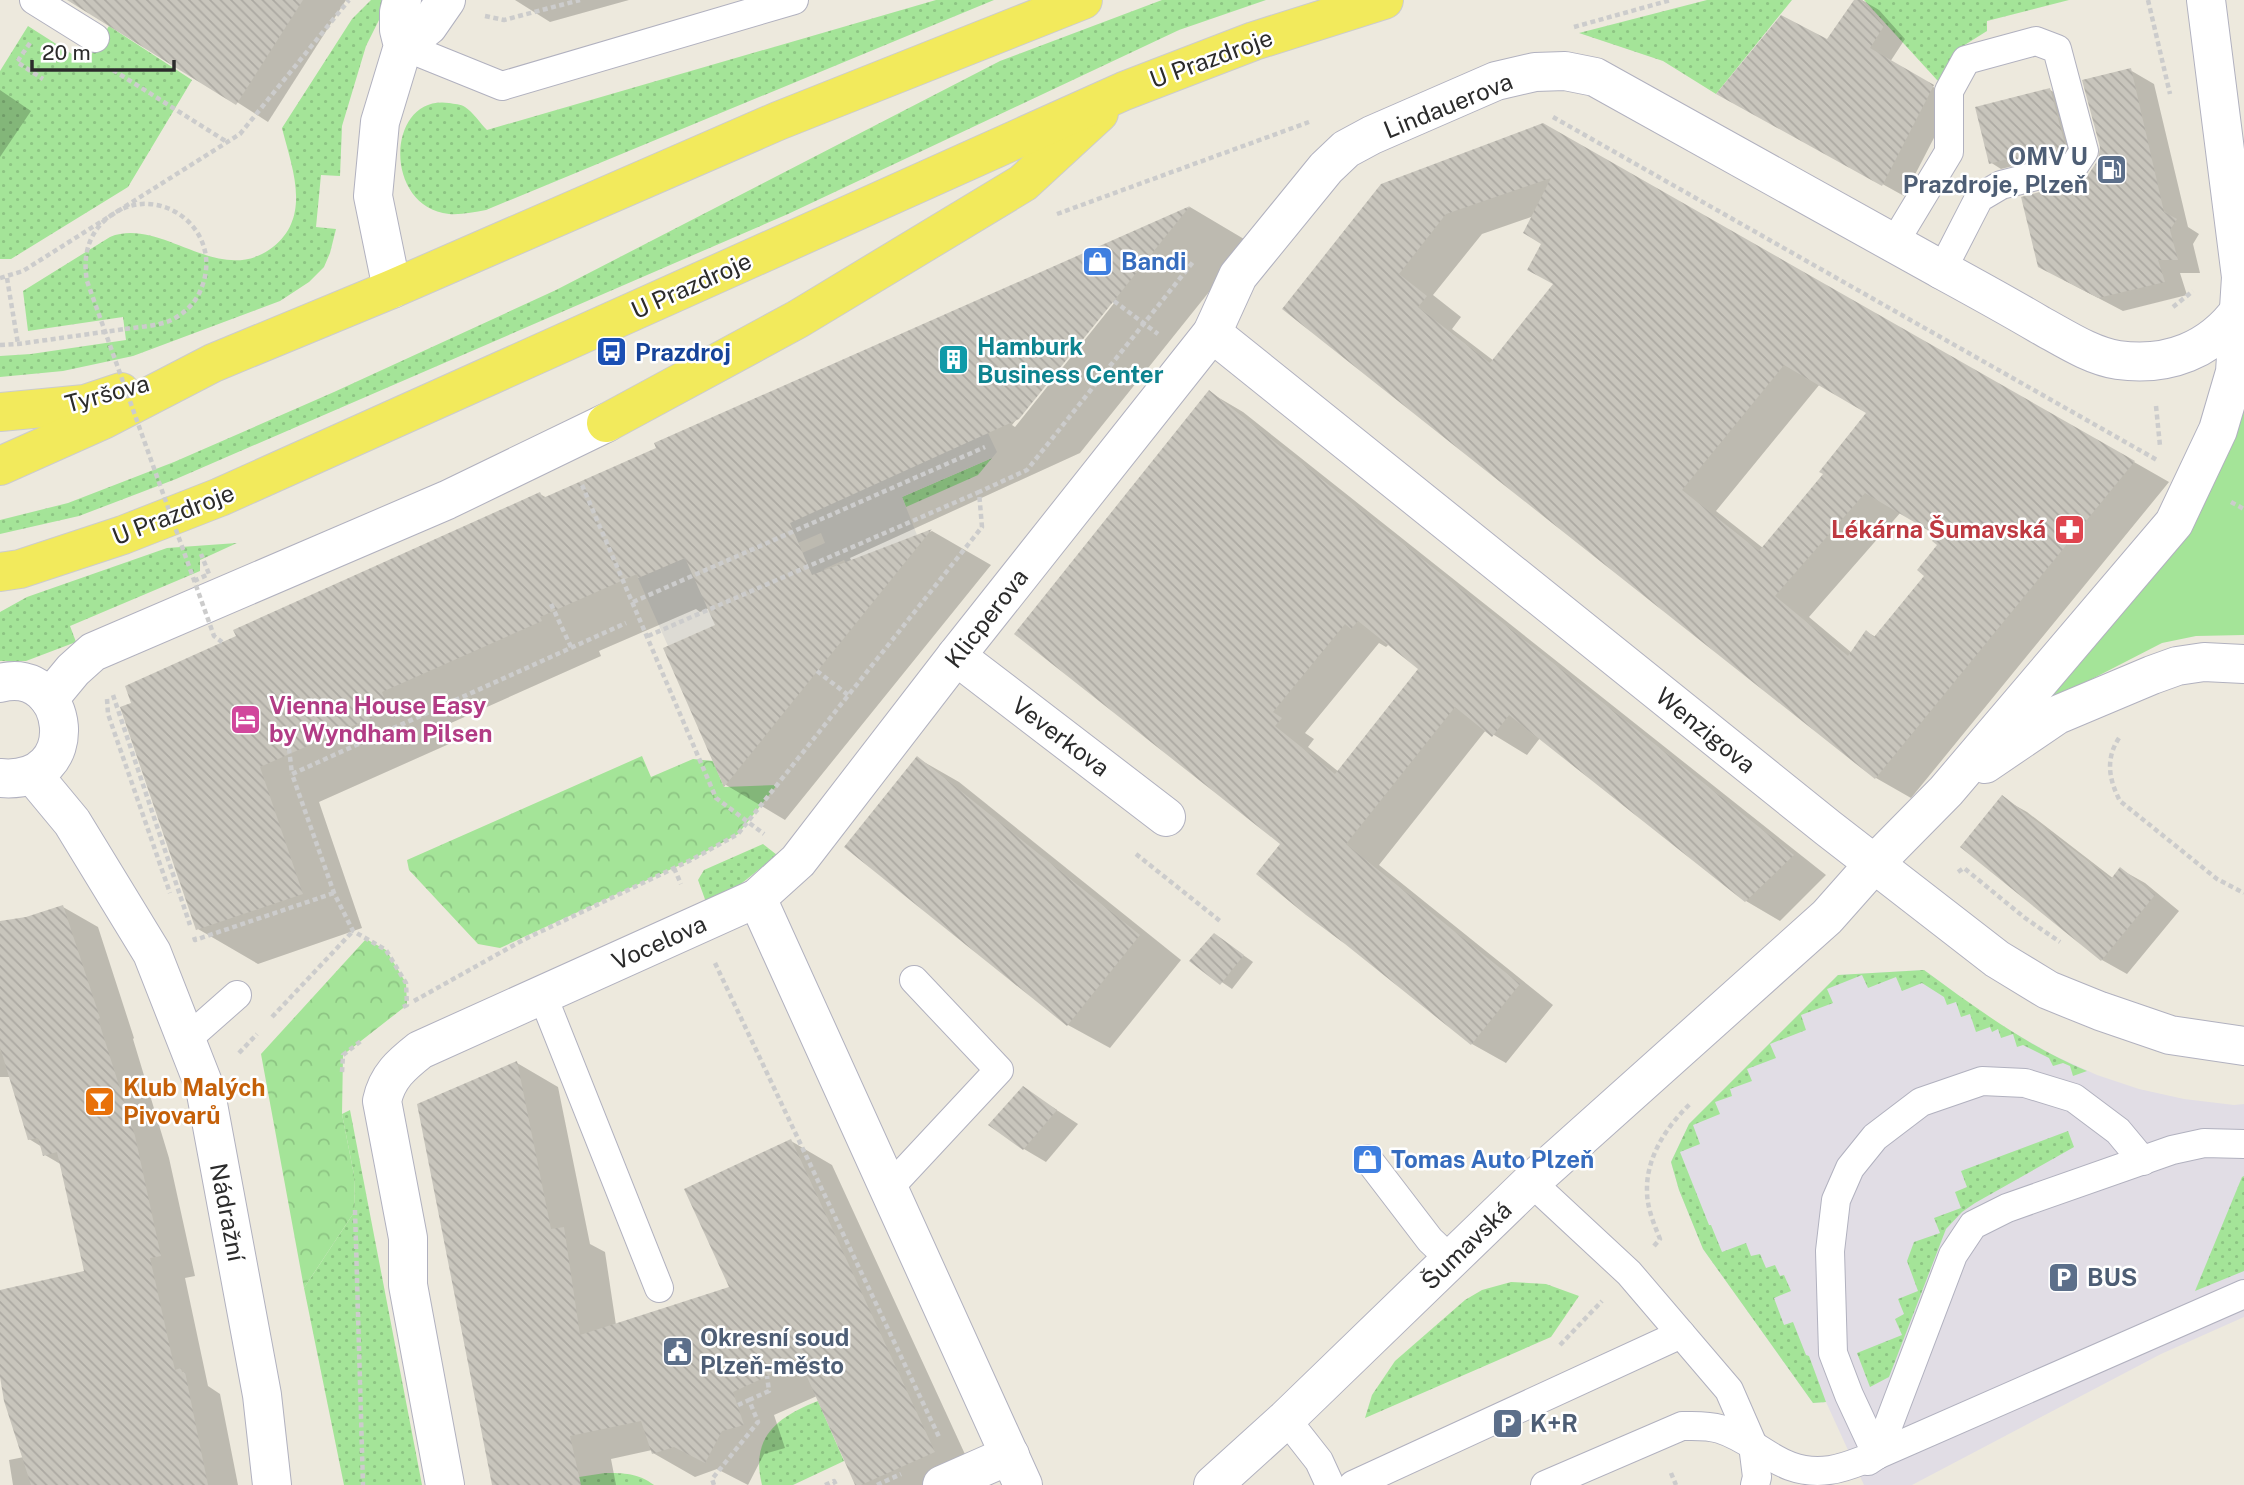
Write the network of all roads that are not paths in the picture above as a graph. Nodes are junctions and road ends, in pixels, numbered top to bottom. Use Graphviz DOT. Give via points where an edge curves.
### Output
graph roads {
  1 [pos="34,0"];
  2 [pos="402,0"];
  3 [pos="794,0"];
  4 [pos="1083,0"];
  5 [pos="1384,0"];
  6 [pos="2207,0"];
  7 [pos="445,1"];
  8 [pos="95,38"];
  9 [pos="403,46"];
  10 [pos="1124,91"];
  11 [pos="2244,129"];
  12 [pos="1894,243"];
  13 [pos="1942,270"];
  14 [pos="392,289"];
  15 [pos="2240,310"];
  16 [pos="1212,333"];
  17 [pos="213,363"];
  18 [pos="0,412"];
  19 [pos="606,423"];
  20 [pos="0,467"];
  21 [pos="7,573"];
  22 [pos="956,656"];
  23 [pos="2244,664"];
  24 [pos="0,683"];
  25 [pos="49,699"];
  26 [pos="16,776"];
  27 [pos="1946,791"];
  28 [pos="1167,817"];
  29 [pos="1874,863"];
  30 [pos="757,898"];
  31 [pos="914,980"];
  32 [pos="542,994"];
  33 [pos="229,1002"];
  34 [pos="186,1040"];
  35 [pos="2244,1046"];
  36 [pos="2244,1144"];
  37 [pos="1368,1159"];
  38 [pos="2143,1161"];
  39 [pos="1531,1182"];
  40 [pos="889,1188"];
  41 [pos="1452,1261"];
  42 [pos="659,1288"];
  43 [pos="2244,1294"];
  44 [pos="1681,1334"];
  45 [pos="1286,1419"];
  46 [pos="1753,1445"];
  47 [pos="1877,1455"];
  48 [pos="1017,1470"];
  49 [pos="926,1478"];
  50 [pos="272,1485"];
  51 [pos="445,1485"];
  52 [pos="1213,1485"];
  53 [pos="1330,1485"];
  54 [pos="1353,1485"];
  55 [pos="1545,1485"];
  56 [pos="1755,1485"];
  57 [pos="1835,1485"];
  1 -- 8 [label="lane"];
  2 -- 9 [label="street" via="398,30"];
  3 -- 9 [label="lane" via="502,86"];
  4 -- 14 [label="main road" via="778,121"];
  5 -- 10 [label="main road, U Prazdroje" via="1254,41"];
  6 -- 11 [label="street"];
  6 -- 15 [label="street" via="2241,277"];
  7 -- 9 [label="street" via="428,26"];
  9 -- 14 [label="street" via="380,122 373,196"];
  10 -- 19 [label="main road" via="1023,183 798,319"];
  10 -- 21 [label="main road, U Prazdroje" via="220,496 123,535"];
  12 -- 13 [label="street, Lindauerova"];
  12 -- 13 [label="lane" via="1949,152 1949,92 1966,60 2036,41 2057,49 2084,151 2074,166 2001,185 1979,198"];
  12 -- 16 [label="street, Lindauerova" via="1595,77 1535,72 1496,81 1346,149 1238,276"];
  13 -- 15 [label="street, Lindauerova" via="2077,345 2116,360 2174,359 2209,342"];
  14 -- 17 [label="main road"];
  15 -- 27 [label="street" via="2235,372 2218,430 2178,472 2174,523"];
  16 -- 22 [label="street, Klicperova"];
  16 -- 29 [label="street, Wenzigova"];
  17 -- 18 [label="main road, Tyršova" via="85,404"];
  17 -- 20 [label="main road"];
  19 -- 25 [label="street" via="447,500 93,652"];
  22 -- 28 [label="street, Veverkova"];
  22 -- 30 [label="street, Klicperova" via="798,861"];
  23 -- 27 [label="street" via="2177,666 2057,715"];
  24 -- 25 [label="street" via="22,682"];
  25 -- 26 [label="street, Nádražní" via="60,726 54,755"];
  26 -- 34 [label="street, Nádražní" via="72,822 152,953"];
  27 -- 29 [label="street, Šumavská"];
  29 -- 35 [label="street, Wenzigova" via="1997,959 2048,990 2170,1035"];
  29 -- 39 [label="street, Šumavská" via="1827,917"];
  30 -- 32 [label="street, Vocelova"];
  30 -- 40 [label="street"];
  31 -- 40 [label="lane" via="999,1070"];
  32 -- 42 [label="lane"];
  32 -- 51 [label="street, Vocelova" via="420,1050 394,1071 383,1093 408,1238 408,1285"];
  33 -- 34 [label="lane"];
  34 -- 50 [label="street, Nádražní" via="205,1088 262,1395"];
  36 -- 38 [label="lane" via="2204,1143"];
  37 -- 41 [label="lane" via="1430,1240"];
  38 -- 47 [label="lane" via="2007,1208 1967,1232 1953,1255"];
  38 -- 47 [label="lane" via="2118,1131 2074,1098 2025,1083 1982,1081 1921,1102 1875,1137 1850,1168 1836,1200 1830,1251 1833,1353"];
  39 -- 41 [label="street, Šumavská"];
  39 -- 44 [label="lane" via="1629,1273"];
  40 -- 48 [label="street"];
  41 -- 45 [label="street, Šumavská"];
  43 -- 47 [label="lane"];
  44 -- 46 [label="lane" via="1730,1390"];
  44 -- 54 [label="lane"];
  45 -- 52 [label="street, Šumavská"];
  45 -- 53 [label="lane"];
  46 -- 47 [label="lane" via="1768,1457 1809,1470 1831,1470"];
  46 -- 55 [label="lane" via="1720,1429 1682,1426"];
  46 -- 56 [label="lane"];
  47 -- 57 [label="lane"];
  48 -- 49 [label="street"];
}
